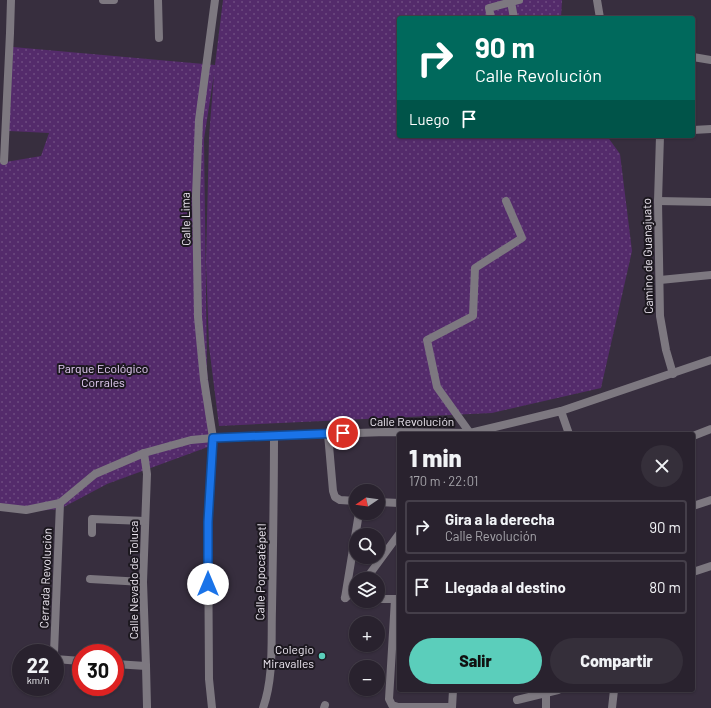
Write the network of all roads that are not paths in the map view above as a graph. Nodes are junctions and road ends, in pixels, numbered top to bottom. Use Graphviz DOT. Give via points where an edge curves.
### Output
graph roads {
  1 [pos="11,0"];
  2 [pos="103,0"];
  3 [pos="108,0"];
  4 [pos="114,0"];
  5 [pos="158,0"];
  6 [pos="215,0"];
  7 [pos="519,0"];
  8 [pos="597,0"];
  9 [pos="511,2"];
  10 [pos="491,16"];
  11 [pos="514,16"];
  12 [pos="600,16"];
  13 [pos="159,38"];
  14 [pos="695,57"];
  15 [pos="711,60"];
  16 [pos="695,130"];
  17 [pos="711,130"];
  18 [pos="660,138"];
  19 [pos="4,161"];
  20 [pos="506,201"];
  21 [pos="658,201"];
  22 [pos="711,202"];
  23 [pos="711,276"];
  24 [pos="660,280"];
  25 [pos="711,360"];
  26 [pos="673,374"];
  27 [pos="561,411"];
  28 [pos="711,429"];
  29 [pos="397,432"];
  30 [pos="469,432"];
  31 [pos="474,432"];
  32 [pos="568,432"];
  33 [pos="328,434"];
  34 [pos="274,435"];
  35 [pos="695,435"];
  36 [pos="213,438"];
  37 [pos="144,453"];
  38 [pos="349,500"];
  39 [pos="711,500"];
  40 [pos="385,502"];
  41 [pos="60,503"];
  42 [pos="397,503"];
  43 [pos="695,505"];
  44 [pos="0,508"];
  45 [pos="358,520"];
  46 [pos="145,521"];
  47 [pos="92,533"];
  48 [pos="397,537"];
  49 [pos="710,569"];
  50 [pos="371,572"];
  51 [pos="695,572"];
  52 [pos="90,579"];
  53 [pos="143,582"];
  54 [pos="349,595"];
  55 [pos="345,598"];
  56 [pos="349,598"];
  57 [pos="385,599"];
  58 [pos="397,599"];
  59 [pos="54,644"];
  60 [pos="124,665"];
  61 [pos="146,666"];
  62 [pos="453,692"];
  63 [pos="550,692"];
  64 [pos="614,692"];
  65 [pos="546,693"];
  66 [pos="516,700"];
  67 [pos="147,708"];
  68 [pos="212,708"];
  69 [pos="263,708"];
  70 [pos="452,708"];
  71 [pos="546,708"];
  72 [pos="612,708"];
  1 -- 19 [label="street"];
  2 -- 3 [label="street"];
  3 -- 4 [label="street"];
  5 -- 13 [label="street"];
  6 -- 36 [label="street, Calle Lima" via="199,120 196,196 198,317"];
  7 -- 9 [label="street"];
  8 -- 12 [label="street"];
  9 -- 10 [label="street" via="489,8"];
  9 -- 11 [label="street"];
  14 -- 15 [label="street"];
  16 -- 17 [label="street"];
  18 -- 21 [label="street, Camino de Guanajuato"];
  20 -- 30 [label="street" via="522,238 474,268 473,316 427,340 437,386"];
  21 -- 22 [label="street"];
  21 -- 24 [label="street, Camino de Guanajuato"];
  23 -- 24 [label="street"];
  24 -- 26 [label="street, Camino de Guanajuato" via="660,316"];
  25 -- 26 [label="street, Calle Revolución"];
  26 -- 27 [label="street, Calle Revolución"];
  27 -- 31 [label="street, Calle Revolución"];
  27 -- 32 [label="street"];
  28 -- 35 [label="street"];
  29 -- 33 [label="street, Calle Revolución"];
  33 -- 34 [label="street, Calle Revolución"];
  33 -- 38 [label="street" via="334,497"];
  34 -- 36 [label="street, Calle Revolución"];
  34 -- 69 [label="street, Calle Popocatépetl" via="270,673"];
  36 -- 37 [label="street, Calle Revolución" via="191,440"];
  36 -- 68 [label="street, Calle Lima" via="208,522 209,679"];
  37 -- 41 [label="street, Calle Revolución" via="95,474"];
  37 -- 46 [label="street, Calle Nevado de Toluca" via="148,474"];
  39 -- 43 [label="street"];
  40 -- 42 [label="street"];
  41 -- 44 [label="street, Calle Revolución" via="26,510"];
  41 -- 59 [label="street, Cerrada Revolución"];
  45 -- 55 [label="street"];
  46 -- 47 [label="street" via="92,519"];
  46 -- 53 [label="street, Calle Nevado de Toluca"];
  48 -- 50 [label="street"];
  49 -- 51 [label="street"];
  52 -- 53 [label="street"];
  53 -- 61 [label="street, Calle Nevado de Toluca"];
  54 -- 55 [label="street"];
  55 -- 56 [label="street"];
  57 -- 58 [label="street"];
  58 -- 70 [label="street" via="390,699 392,706"];
  60 -- 61 [label="street"];
  61 -- 67 [label="street, Calle Nevado de Toluca"];
  62 -- 70 [label="street"];
  63 -- 65 [label="street"];
  64 -- 72 [label="street"];
  65 -- 66 [label="street"];
  65 -- 71 [label="street"];
}
